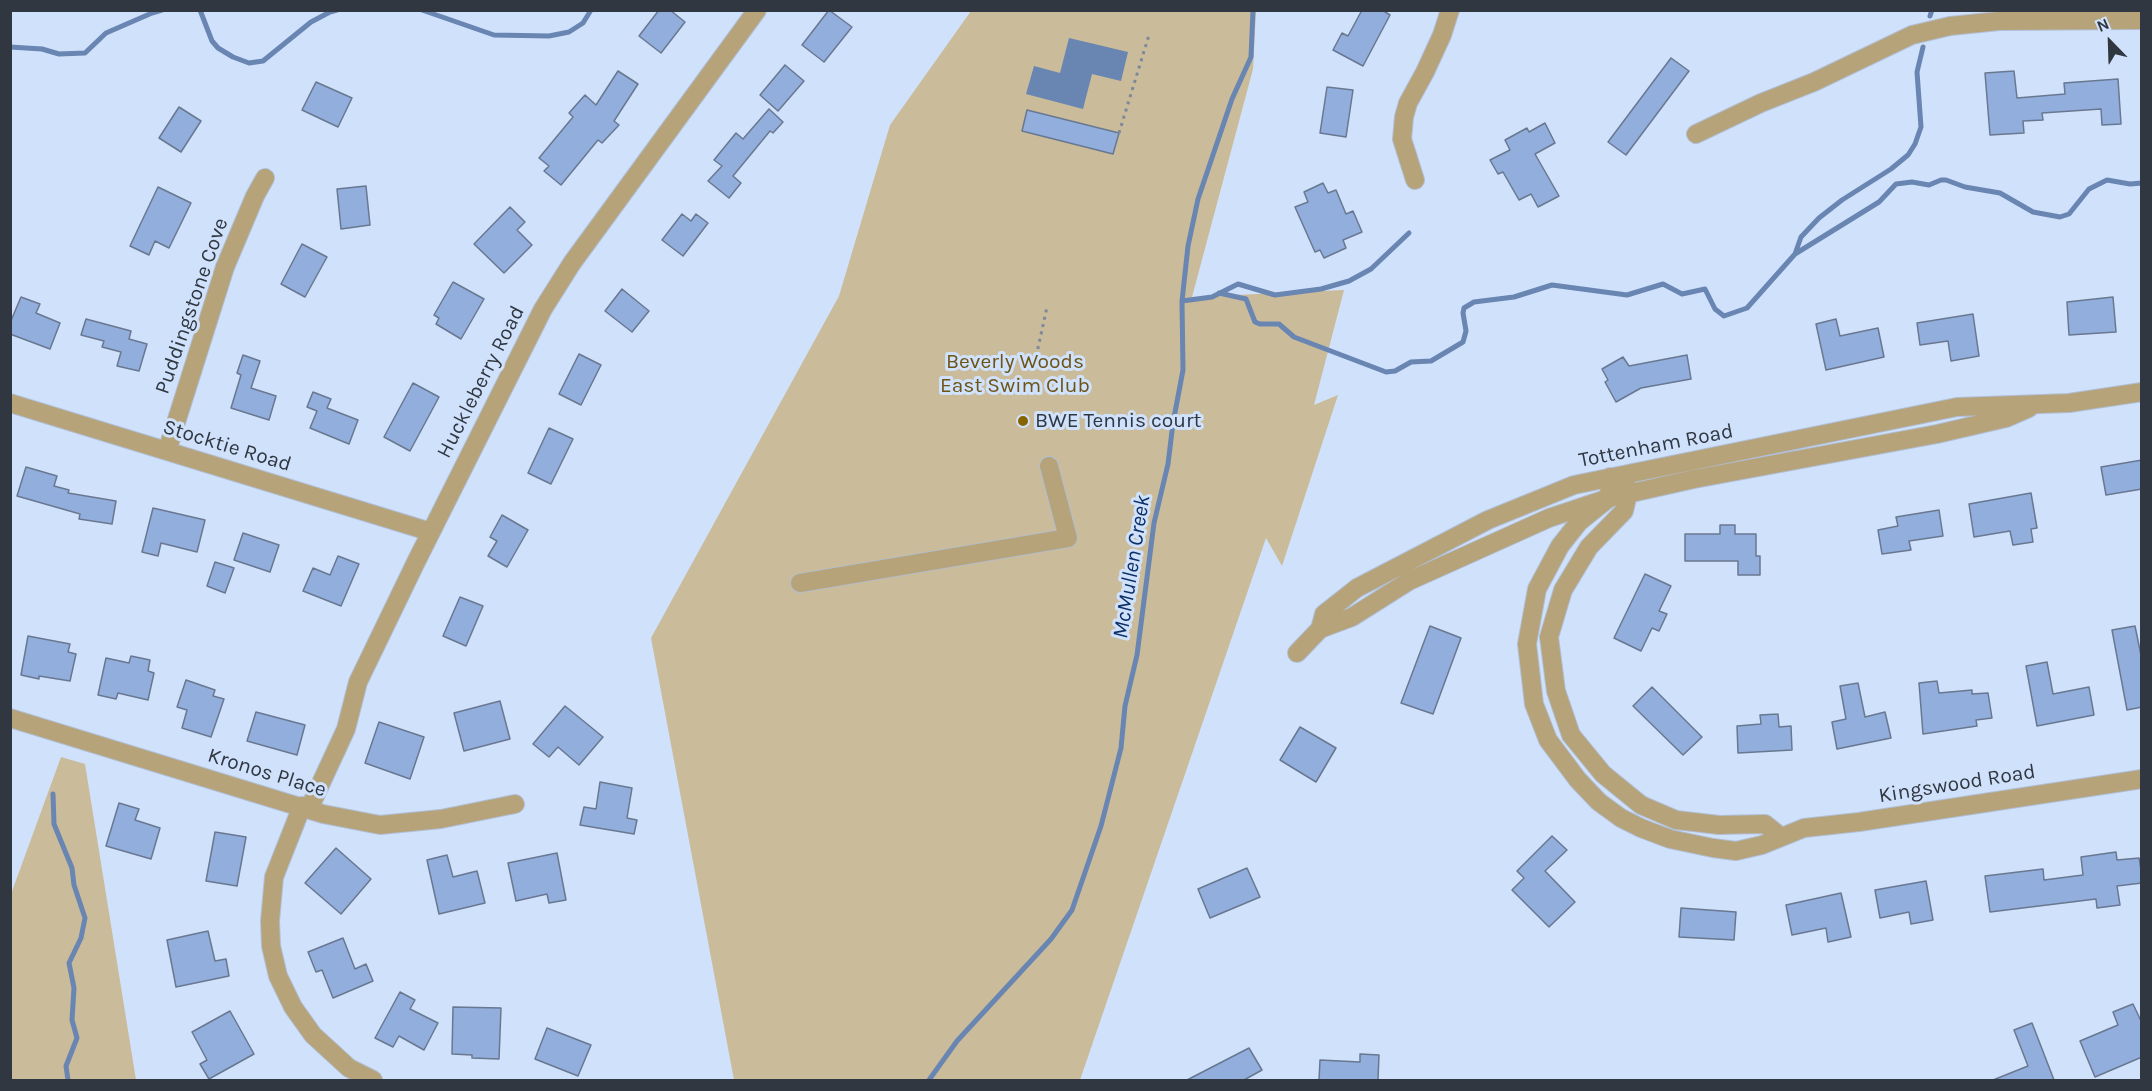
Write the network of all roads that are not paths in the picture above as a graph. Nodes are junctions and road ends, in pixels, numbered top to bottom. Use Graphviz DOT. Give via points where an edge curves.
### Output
graph roads {
  1 [pos="757,10"];
  2 [pos="1450,10"];
  3 [pos="2142,20"];
  4 [pos="1696,134"];
  5 [pos="265,178"];
  6 [pos="1415,180"];
  7 [pos="2142,392"];
  8 [pos="10,403"];
  9 [pos="2038,404"];
  10 [pos="167,451"];
  11 [pos="1049,466"];
  12 [pos="1617,476"];
  13 [pos="1628,494"];
  14 [pos="1609,498"];
  15 [pos="431,532"];
  16 [pos="800,583"];
  17 [pos="1320,628"];
  18 [pos="1297,652"];
  19 [pos="10,718"];
  20 [pos="2142,778"];
  21 [pos="515,804"];
  22 [pos="306,808"];
  23 [pos="1780,836"];
  24 [pos="372,1080"];
  1 -- 15 [label="street, Huckleberry Road" via="572,263 543,309"];
  2 -- 6 [label="street" via="1404,117 1401,139"];
  3 -- 4 [label="street" via="1999,21 1912,35"];
  5 -- 10 [label="street, Puddingstone Cove" via="225,267"];
  7 -- 9 [label="street, Tottenham Road"];
  8 -- 10 [label="street, Stocktie Road"];
  9 -- 12 [label="street, Tottenham Road" via="1957,407"];
  9 -- 13 [label="street, Tottenham Road" via="2006,418 1937,434"];
  10 -- 15 [label="street, Stocktie Road"];
  11 -- 16 [label="street" via="1068,538"];
  12 -- 13 [label="street"];
  12 -- 14 [label="street"];
  12 -- 17 [label="street, Tottenham Road" via="1574,485 1488,520 1357,588 1324,614"];
  13 -- 14 [label="street, Tottenham Road"];
  13 -- 23 [label="street" via="1624,511 1589,547 1563,590 1550,637 1556,691 1571,735 1603,774 1641,805 1676,820 1719,825 1765,824"];
  14 -- 17 [label="street, Tottenham Road" via="1477,548 1408,581 1352,617"];
  14 -- 23 [label="street, Kingswood Road" via="1579,522 1560,546 1537,589 1527,644 1534,704 1548,740 1599,802 1641,828 1670,839 1736,850 1762,845"];
  15 -- 22 [label="street, Huckleberry Road" via="358,682 346,729"];
  17 -- 18 [label="street, Tottenham Road"];
  19 -- 22 [label="street, Kronos Place"];
  20 -- 23 [label="street, Kingswood Road" via="1804,828"];
  21 -- 22 [label="street, Kronos Place" via="441,819 380,825"];
  22 -- 24 [label="street, Huckleberry Road" via="274,877 271,946 278,976 313,1035 349,1068"];
}
